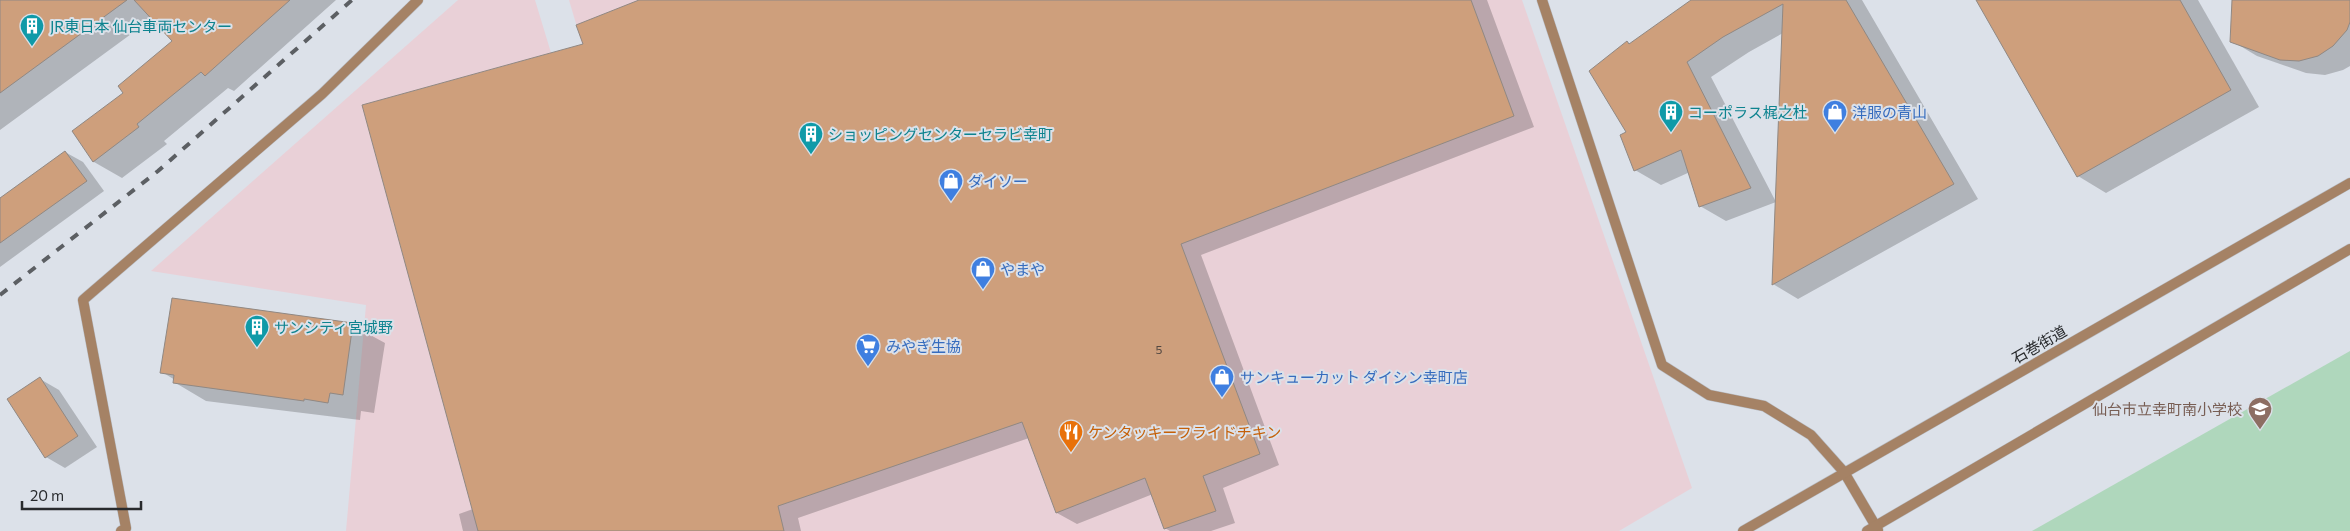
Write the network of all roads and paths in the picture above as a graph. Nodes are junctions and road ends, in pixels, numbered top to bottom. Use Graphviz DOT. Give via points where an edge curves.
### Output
graph roads {
  1 [pos="418,0"];
  2 [pos="1542,0"];
  3 [pos="2350,183"];
  4 [pos="2350,249"];
  5 [pos="1844,472"];
  6 [pos="1873,529"];
  7 [pos="121,531"];
  8 [pos="1743,531"];
  1 -- 7 [label="street" via="322,94 83,300 126,528"];
  2 -- 5 [label="street" via="1662,365 1708,395 1764,406 1811,435"];
  3 -- 5 [label="street, 石巻街道"];
  4 -- 6 [label="street"];
  5 -- 6 [label="street"];
  5 -- 8 [label="street, 石巻街道"];
}
